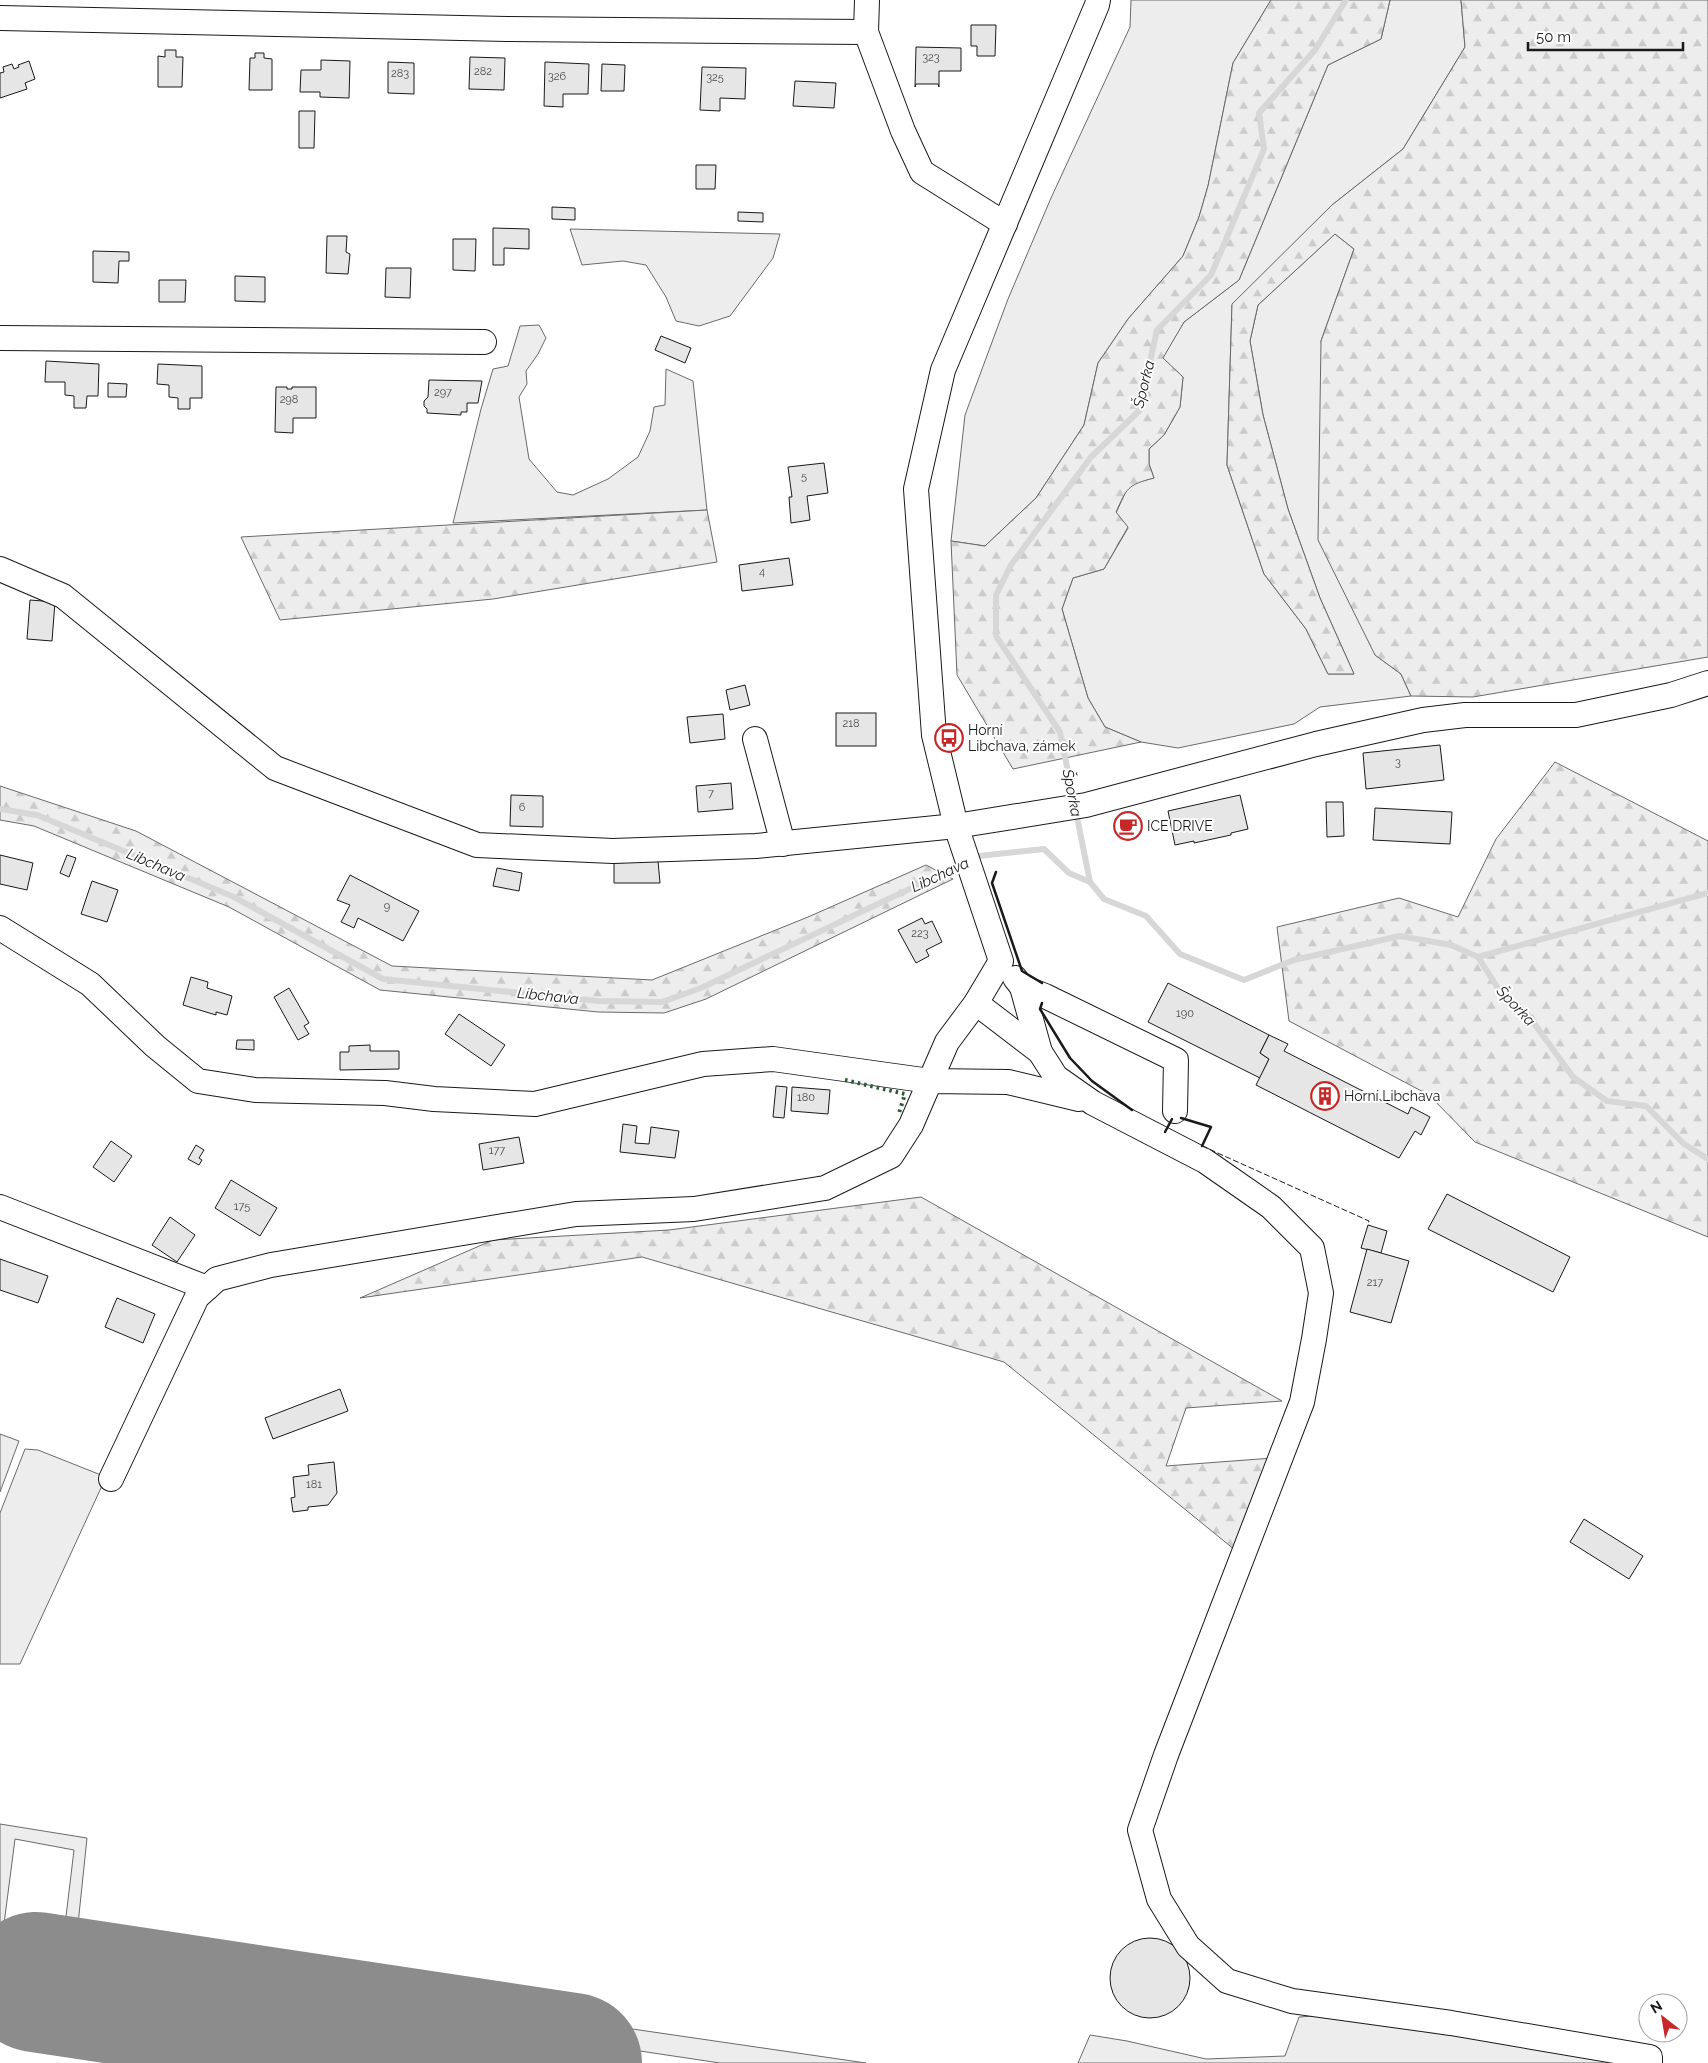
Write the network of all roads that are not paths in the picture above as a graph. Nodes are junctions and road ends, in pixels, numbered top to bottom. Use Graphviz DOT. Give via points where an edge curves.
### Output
graph roads {
  1 [pos="868,0"];
  2 [pos="1098,0"];
  3 [pos="0,18"];
  4 [pos="866,32"];
  5 [pos="1005,224"];
  6 [pos="0,338"];
  7 [pos="484,342"];
  8 [pos="0,569"];
  9 [pos="1708,683"];
  10 [pos="755,739"];
  11 [pos="956,826"];
  12 [pos="783,844"];
  13 [pos="0,928"];
  14 [pos="1001,961"];
  15 [pos="1022,987"];
  16 [pos="976,1003"];
  17 [pos="1040,1052"];
  18 [pos="930,1081"];
  19 [pos="1093,1103"];
  20 [pos="1175,1111"];
  21 [pos="0,1207"];
  22 [pos="207,1288"];
  23 [pos="111,1479"];
  24 [pos="1650,2063"];
  1 -- 4 [label="street"];
  2 -- 5 [label="street"];
  3 -- 4 [label="street" via="507,29"];
  4 -- 5 [label="street" via="922,172"];
  5 -- 11 [label="street" via="943,370 916,489 934,735"];
  6 -- 7 [label="street"];
  8 -- 12 [label="street" via="63,596 276,768 477,845 613,851"];
  9 -- 11 [label="street" via="1671,695 1576,715 1465,715 1423,720 1316,744 1075,808"];
  10 -- 12 [label="street"];
  11 -- 12 [label="street"];
  11 -- 14 [label="street"];
  13 -- 18 [label="street" via="90,984 155,1046 198,1081 255,1090 385,1093 535,1104 703,1064 773,1059"];
  14 -- 15 [label="street"];
  14 -- 16 [label="street"];
  15 -- 17 [label="street"];
  15 -- 20 [label="street" via="1176,1060"];
  16 -- 17 [label="street"];
  16 -- 18 [label="street" via="947,1042"];
  17 -- 19 [label="street" via="1056,1077"];
  18 -- 19 [label="street" via="1008,1082"];
  18 -- 22 [label="street" via="911,1125 891,1156 825,1188 694,1209 576,1214 445,1234 271,1264 217,1279"];
  19 -- 24 [label="street" via="1205,1161 1271,1207 1312,1248 1321,1293 1302,1402 1166,1754 1140,1830 1159,1900 1188,1946 1227,1981 1292,2001 1451,2023 1650,2057"];
  21 -- 22 [label="street"];
  22 -- 23 [label="street" via="197,1297"];
}
